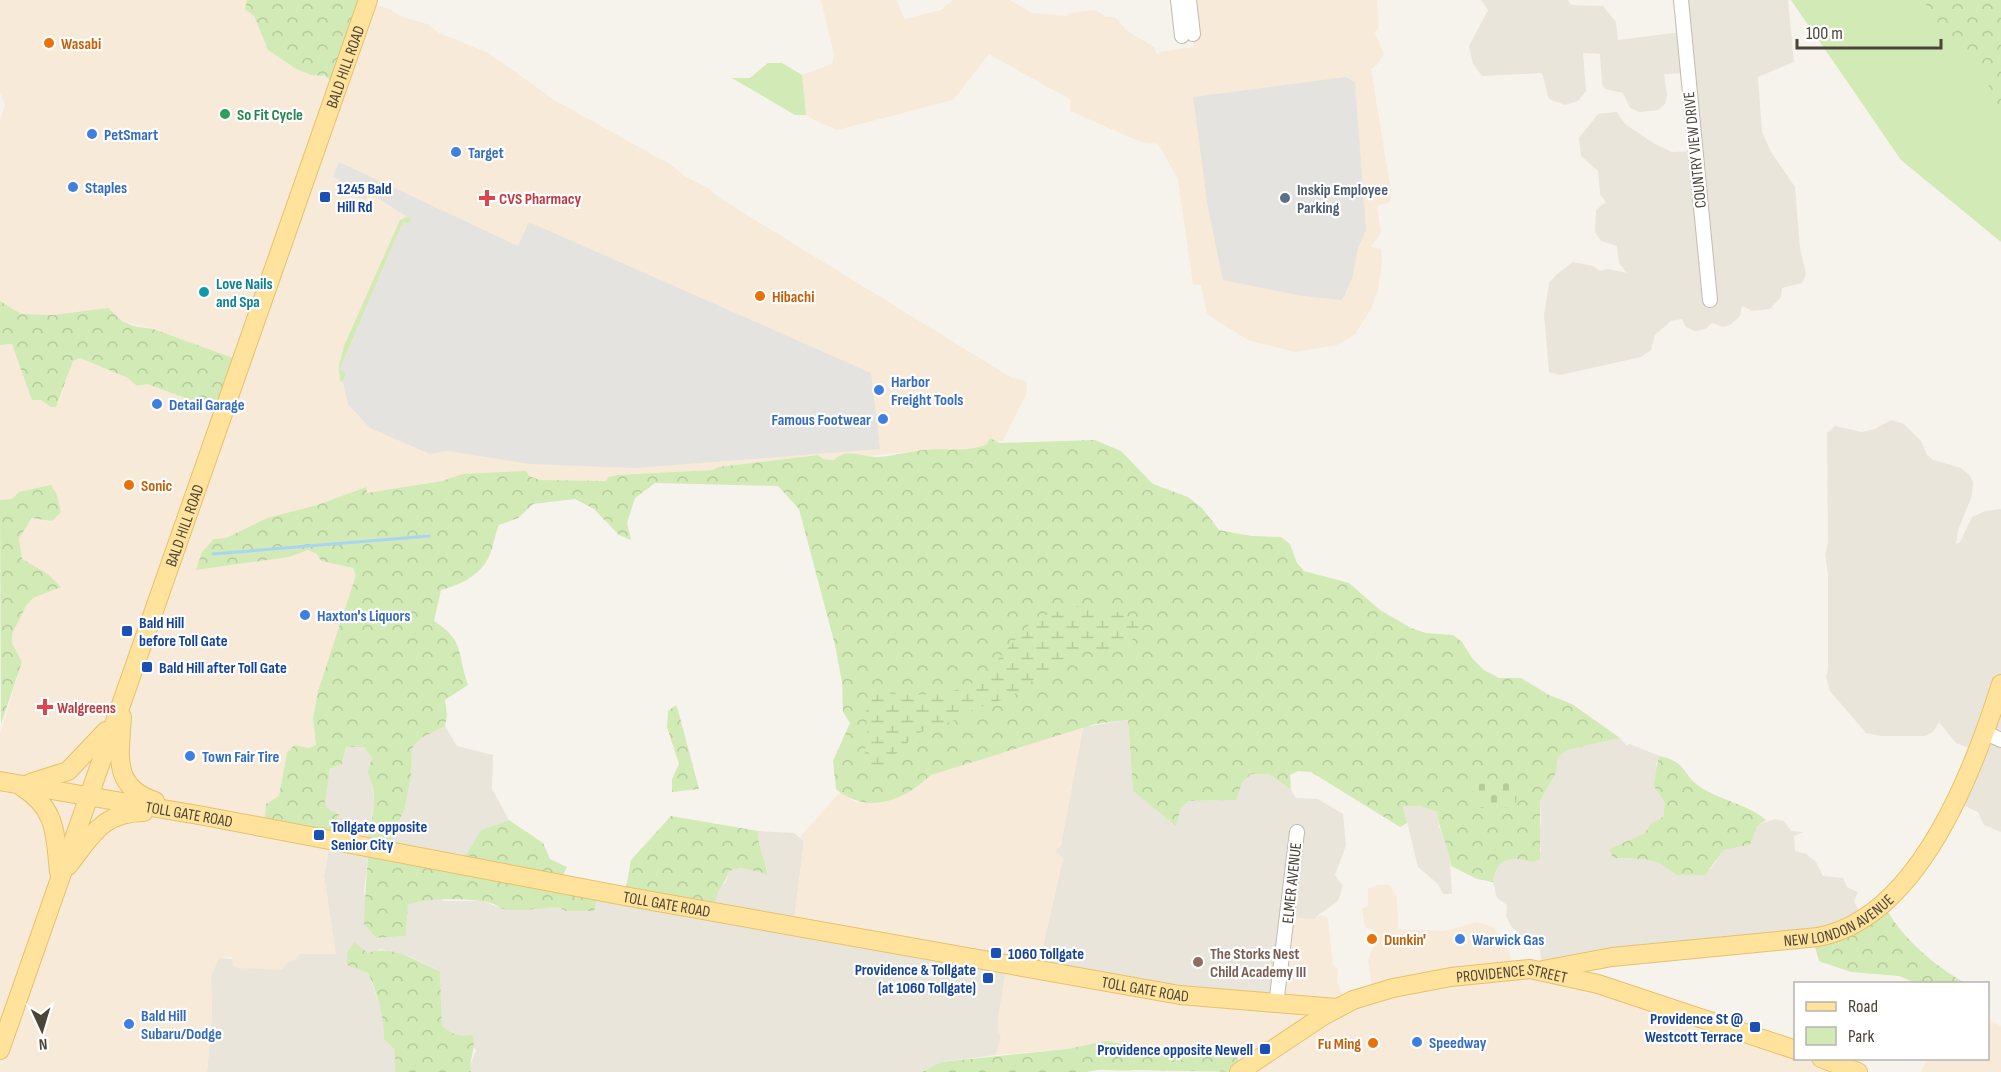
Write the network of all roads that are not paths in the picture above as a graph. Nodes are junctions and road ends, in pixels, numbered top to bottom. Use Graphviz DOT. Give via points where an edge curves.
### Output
graph roads {
  1 [pos="368,0"];
  2 [pos="1178,0"];
  3 [pos="1190,0"];
  4 [pos="1681,0"];
  5 [pos="1710,300"];
  6 [pos="2001,684"];
  7 [pos="122,699"];
  8 [pos="115,720"];
  9 [pos="1993,736"];
  10 [pos="0,781"];
  11 [pos="18,784"];
  12 [pos="88,795"];
  13 [pos="184,813"];
  14 [pos="1296,832"];
  15 [pos="59,877"];
  16 [pos="1543,970"];
  17 [pos="1276,1005"];
  18 [pos="1337,1008"];
  19 [pos="1794,1049"];
  20 [pos="0,1050"];
  21 [pos="1824,1060"];
  22 [pos="1260,1066"];
  23 [pos="1239,1072"];
  24 [pos="1858,1072"];
  1 -- 7 [label="main road, BALD HILL ROAD"];
  2 -- 3 [label="street" via="1187,35"];
  4 -- 5 [label="street, COUNTRY VIEW DRIVE"];
  6 -- 9 [label="main road, NEW LONDON AVENUE"];
  7 -- 8 [label="main road, BALD HILL ROAD"];
  7 -- 13 [label="main road" via="120,762 125,782 149,800"];
  8 -- 11 [label="main road" via="68,771"];
  8 -- 12 [label="main road, BALD HILL ROAD"];
  9 -- 16 [label="main road, NEW LONDON AVENUE" via="1928,850 1887,899 1848,928 1818,937 1612,957"];
  10 -- 11 [label="main road, TOLL GATE ROAD"];
  11 -- 12 [label="main road, TOLL GATE ROAD"];
  11 -- 15 [label="main road" via="49,813"];
  12 -- 13 [label="main road, TOLL GATE ROAD"];
  12 -- 15 [label="main road, BALD HILL ROAD"];
  13 -- 15 [label="main road" via="130,813 111,818"];
  13 -- 17 [label="main road, TOLL GATE ROAD" via="1171,993"];
  14 -- 17 [label="street, ELMER AVENUE"];
  15 -- 20 [label="main road, BALD HILL ROAD"];
  16 -- 18 [label="main road, PROVIDENCE STREET" via="1501,970 1393,988"];
  16 -- 19 [label="main road, PROVIDENCE STREET" via="1598,984"];
  17 -- 18 [label="main road, TOLL GATE ROAD"];
  18 -- 22 [label="main road, PROVIDENCE STREET"];
  21 -- 24 [label="main road"];
  22 -- 23 [label="main road, PROVIDENCE STREET"];
}
